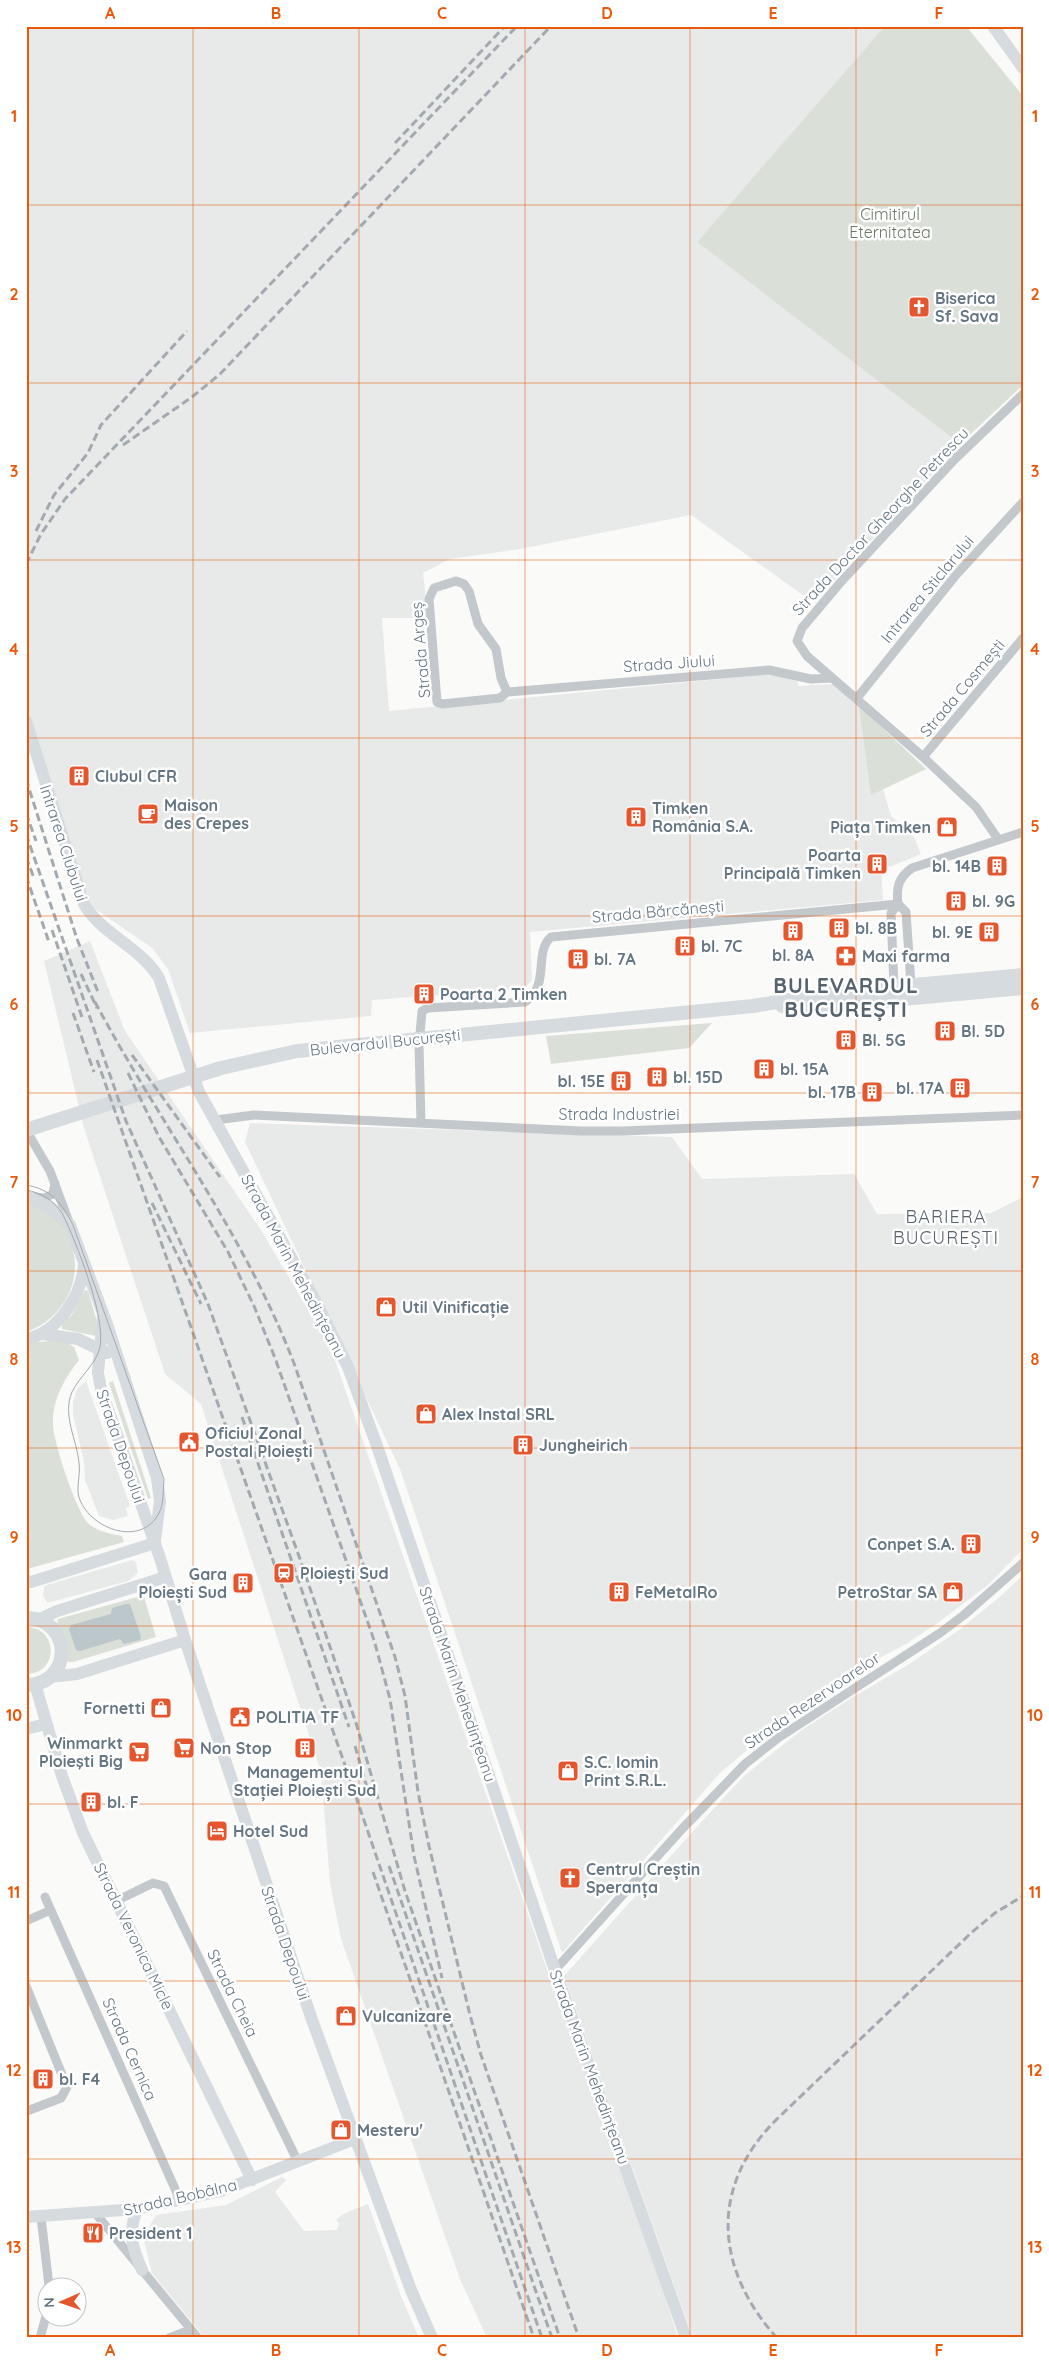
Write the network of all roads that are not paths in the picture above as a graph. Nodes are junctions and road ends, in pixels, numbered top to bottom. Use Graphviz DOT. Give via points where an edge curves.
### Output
graph roads {
  1 [pos="993,26"];
  2 [pos="1023,68"];
  3 [pos="1023,394"];
  4 [pos="1023,502"];
  5 [pos="1023,638"];
  6 [pos="832,678"];
  7 [pos="506,692"];
  8 [pos="857,698"];
  9 [pos="26,721"];
  10 [pos="923,757"];
  11 [pos="1023,832"];
  12 [pos="998,839"];
  13 [pos="898,904"];
  14 [pos="1023,976"];
  15 [pos="911,985"];
  16 [pos="894,987"];
  17 [pos="1023,988"];
  18 [pos="754,1006"];
  19 [pos="184,1050"];
  20 [pos="1023,1115"];
  21 [pos="216,1120"];
  22 [pos="421,1123"];
  23 [pos="26,1130"];
  24 [pos="55,1183"];
  25 [pos="26,1195"];
  26 [pos="70,1225"];
  27 [pos="84,1264"];
  28 [pos="103,1316"];
  29 [pos="42,1334"];
  30 [pos="26,1339"];
  31 [pos="100,1349"];
  32 [pos="117,1359"];
  33 [pos="155,1544"];
  34 [pos="1023,1563"];
  35 [pos="166,1578"];
  36 [pos="26,1581"];
  37 [pos="32,1616"];
  38 [pos="185,1640"];
  39 [pos="50,1677"];
  40 [pos="31,1684"];
  41 [pos="46,1724"];
  42 [pos="26,1729"];
  43 [pos="45,1897"];
  44 [pos="116,1901"];
  45 [pos="51,1910"];
  46 [pos="26,1920"];
  47 [pos="555,1970"];
  48 [pos="26,1986"];
  49 [pos="28,2111"];
  50 [pos="355,2139"];
  51 [pos="298,2162"];
  52 [pos="252,2180"];
  53 [pos="180,2200"];
  54 [pos="137,2209"];
  55 [pos="96,2214"];
  56 [pos="26,2217"];
  57 [pos="41,2217"];
  58 [pos="142,2270"];
  59 [pos="48,2276"];
  60 [pos="190,2330"];
  61 [pos="169,2338"];
  62 [pos="198,2338"];
  63 [pos="432,2338"];
  64 [pos="686,2338"];
  1 -- 2 [label="street"];
  3 -- 6 [label="street, Strada Doctor Gheorghe Petrescu" via="954,460 802,628 797,641 800,647"];
  4 -- 8 [label="street, Intrarea Sticlarului" via="956,575"];
  5 -- 10 [label="street, Strada Cosmești"];
  6 -- 7 [label="street, Strada Jiului" via="811,679 769,670"];
  6 -- 8 [label="street, Strada Doctor Gheorghe Petrescu"];
  7 -- 7 [label="street, Strada Argeș" via="496,649 478,624 467,587 456,581 434,588 429,599 437,702 495,699"];
  8 -- 10 [label="street, Strada Doctor Gheorghe Petrescu"];
  9 -- 19 [label="street, Intrarea Clubului" via="84,904 94,918 149,962 164,989"];
  10 -- 12 [label="street, Strada Doctor Gheorghe Petrescu" via="976,807"];
  11 -- 12 [label="street"];
  12 -- 13 [label="street" via="912,868 899,880 896,891"];
  13 -- 15 [label="street" via="906,912"];
  13 -- 16 [label="street" via="891,913"];
  13 -- 22 [label="street, Strada Bărcănești" via="550,936 546,941 541,979 525,1002 422,1011 419,1045"];
  14 -- 15 [label="main road, Bulevardul București"];
  15 -- 16 [label="main road, Bulevardul București"];
  16 -- 18 [label="main road, Bulevardul București" via="800,997"];
  17 -- 18 [label="main road, Bulevardul București" via="829,1005"];
  18 -- 23 [label="main road, Bulevardul București" via="278,1054 199,1074"];
  19 -- 21 [label="street, Strada Marin Mehedințeanu" via="199,1092"];
  20 -- 22 [label="street, Strada Industriei" via="623,1131"];
  21 -- 22 [label="street, Strada Industriei" via="254,1115"];
  21 -- 47 [label="street, Strada Marin Mehedințeanu" via="348,1367"];
  23 -- 24 [label="street"];
  24 -- 25 [label="street" via="49,1197"];
  24 -- 26 [label="street"];
  25 -- 26 [label="street" via="51,1208"];
  26 -- 27 [label="street, Strada Depoului"];
  27 -- 28 [label="street, Strada Depoului"];
  27 -- 29 [label="street" via="74,1299"];
  28 -- 31 [label="street, Strada Depoului"];
  28 -- 32 [label="street, Strada Depoului"];
  29 -- 30 [label="street"];
  29 -- 31 [label="street" via="78,1339"];
  31 -- 32 [label="street"];
  31 -- 33 [label="street, Strada Depoului" via="98,1373 101,1389"];
  32 -- 33 [label="street, Strada Depoului" via="157,1478 160,1501"];
  33 -- 35 [label="street, Strada Depoului"];
  33 -- 36 [label="street" via="32,1582"];
  34 -- 47 [label="street, Strada Rezervoarelor" via="940,1633 786,1732 745,1764"];
  35 -- 37 [label="street"];
  35 -- 38 [label="street, Strada Depoului"];
  37 -- 39 [label="main road" via="57,1632 61,1642 60,1664"];
  38 -- 39 [label="street" via="77,1674"];
  38 -- 50 [label="street, Strada Depoului" via="274,1911"];
  39 -- 40 [label="main road"];
  40 -- 41 [label="street, Strada Veronica Micle"];
  41 -- 42 [label="street"];
  41 -- 44 [label="street, Strada Veronica Micle" via="75,1815"];
  43 -- 45 [label="street, Strada Cernica"];
  44 -- 51 [label="street, Strada Cheia" via="153,1883 164,1886"];
  44 -- 52 [label="street, Strada Veronica Micle"];
  45 -- 46 [label="street"];
  45 -- 53 [label="street, Strada Cernica"];
  47 -- 64 [label="street, Strada Marin Mehedințeanu"];
  48 -- 49 [label="street" via="67,2087 61,2098"];
  50 -- 51 [label="street, Strada Bobâlna"];
  50 -- 63 [label="street, Strada Depoului"];
  51 -- 52 [label="street, Strada Bobâlna"];
  52 -- 53 [label="street, Strada Bobâlna"];
  53 -- 54 [label="street, Strada Bobâlna"];
  54 -- 55 [label="street, Strada Bobâlna"];
  54 -- 58 [label="street" via="130,2235"];
  55 -- 57 [label="street, Strada Bobâlna"];
  55 -- 58 [label="street"];
  56 -- 57 [label="street, Strada Bobâlna"];
  57 -- 59 [label="street"];
  58 -- 60 [label="street"];
  60 -- 61 [label="street"];
  60 -- 62 [label="street"];
}
